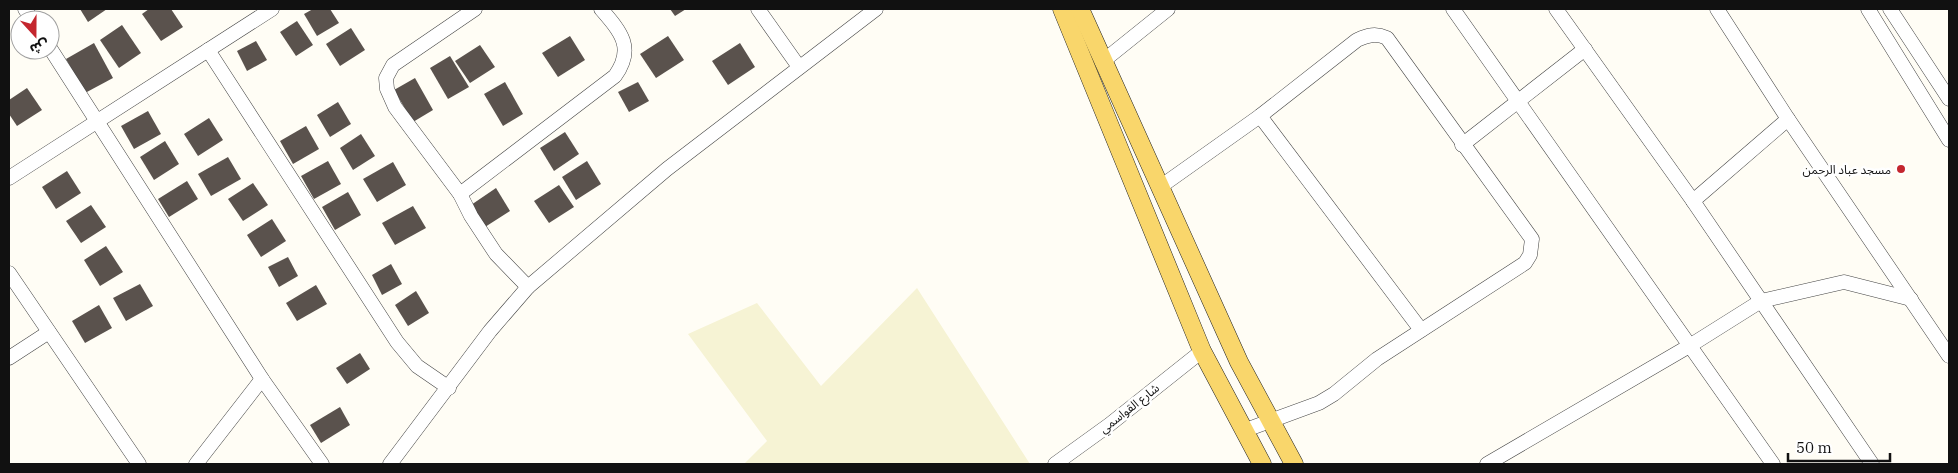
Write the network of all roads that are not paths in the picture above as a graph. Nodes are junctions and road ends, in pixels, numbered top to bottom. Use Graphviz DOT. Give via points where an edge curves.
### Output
graph roads {
  1 [pos="272,9"];
  2 [pos="476,9"];
  3 [pos="601,9"];
  4 [pos="758,9"];
  5 [pos="876,9"];
  6 [pos="1062,9"];
  7 [pos="1080,9"];
  8 [pos="1168,9"];
  9 [pos="1453,9"];
  10 [pos="1556,9"];
  11 [pos="1717,9"];
  12 [pos="1868,9"];
  13 [pos="1890,9"];
  14 [pos="208,50"];
  15 [pos="1585,50"];
  16 [pos="58,60"];
  17 [pos="1102,62"];
  18 [pos="799,67"];
  19 [pos="1949,97"];
  20 [pos="1517,102"];
  21 [pos="1260,116"];
  22 [pos="1788,119"];
  23 [pos="97,122"];
  24 [pos="1949,140"];
  25 [pos="1462,145"];
  26 [pos="9,178"];
  27 [pos="1160,187"];
  28 [pos="460,194"];
  29 [pos="1693,201"];
  30 [pos="1181,236"];
  31 [pos="1160,245"];
  32 [pos="9,273"];
  33 [pos="528,287"];
  34 [pos="1911,300"];
  35 [pos="1761,301"];
  36 [pos="1421,330"];
  37 [pos="49,332"];
  38 [pos="1691,345"];
  39 [pos="1202,351"];
  40 [pos="1949,356"];
  41 [pos="9,358"];
  42 [pos="262,379"];
  43 [pos="449,388"];
  44 [pos="1270,421"];
  45 [pos="1243,430"];
  46 [pos="139,464"];
  47 [pos="196,464"];
  48 [pos="322,464"];
  49 [pos="390,464"];
  50 [pos="1055,464"];
  51 [pos="1262,464"];
  52 [pos="1294,464"];
  53 [pos="1487,464"];
  54 [pos="1773,464"];
  55 [pos="1872,464"];
  1 -- 14 [label="street"];
  2 -- 28 [label="street" via="392,65 386,78 394,107"];
  3 -- 28 [label="street" via="618,29 624,42 623,64 615,76"];
  4 -- 18 [label="street"];
  5 -- 18 [label="street"];
  6 -- 31 [label="main road"];
  7 -- 17 [label="main road"];
  8 -- 17 [label="street"];
  9 -- 20 [label="street"];
  10 -- 15 [label="street"];
  11 -- 22 [label="street"];
  12 -- 24 [label="street"];
  13 -- 19 [label="street"];
  14 -- 23 [label="street"];
  14 -- 43 [label="street" via="397,342 417,366"];
  15 -- 20 [label="street"];
  15 -- 29 [label="street"];
  16 -- 23 [label="street"];
  17 -- 27 [label="main road"];
  18 -- 33 [label="street" via="667,169"];
  20 -- 25 [label="street"];
  20 -- 38 [label="street"];
  21 -- 25 [label="street" via="1358,40 1380,35 1386,38"];
  21 -- 27 [label="street"];
  21 -- 36 [label="street"];
  22 -- 29 [label="street"];
  22 -- 34 [label="street"];
  23 -- 26 [label="street"];
  23 -- 42 [label="street"];
  25 -- 36 [label="street" via="1528,231 1533,245 1524,263"];
  27 -- 30 [label="main road"];
  28 -- 33 [label="street" via="496,254"];
  29 -- 35 [label="street"];
  30 -- 31 [label="main road"];
  30 -- 44 [label="main road"];
  31 -- 39 [label="main road"];
  32 -- 37 [label="street"];
  33 -- 43 [label="street" via="490,331"];
  34 -- 35 [label="street" via="1844,282"];
  34 -- 40 [label="street"];
  35 -- 38 [label="street"];
  35 -- 55 [label="street"];
  36 -- 44 [label="street" via="1377,359 1334,394 1308,408"];
  37 -- 41 [label="street"];
  37 -- 46 [label="street"];
  38 -- 53 [label="street"];
  38 -- 54 [label="street"];
  39 -- 45 [label="main road"];
  39 -- 50 [label="street, شارع القواسمي"];
  42 -- 47 [label="street"];
  42 -- 48 [label="street"];
  43 -- 49 [label="street"];
  44 -- 45 [label="street"];
  44 -- 52 [label="main road"];
  45 -- 51 [label="main road"];
}
